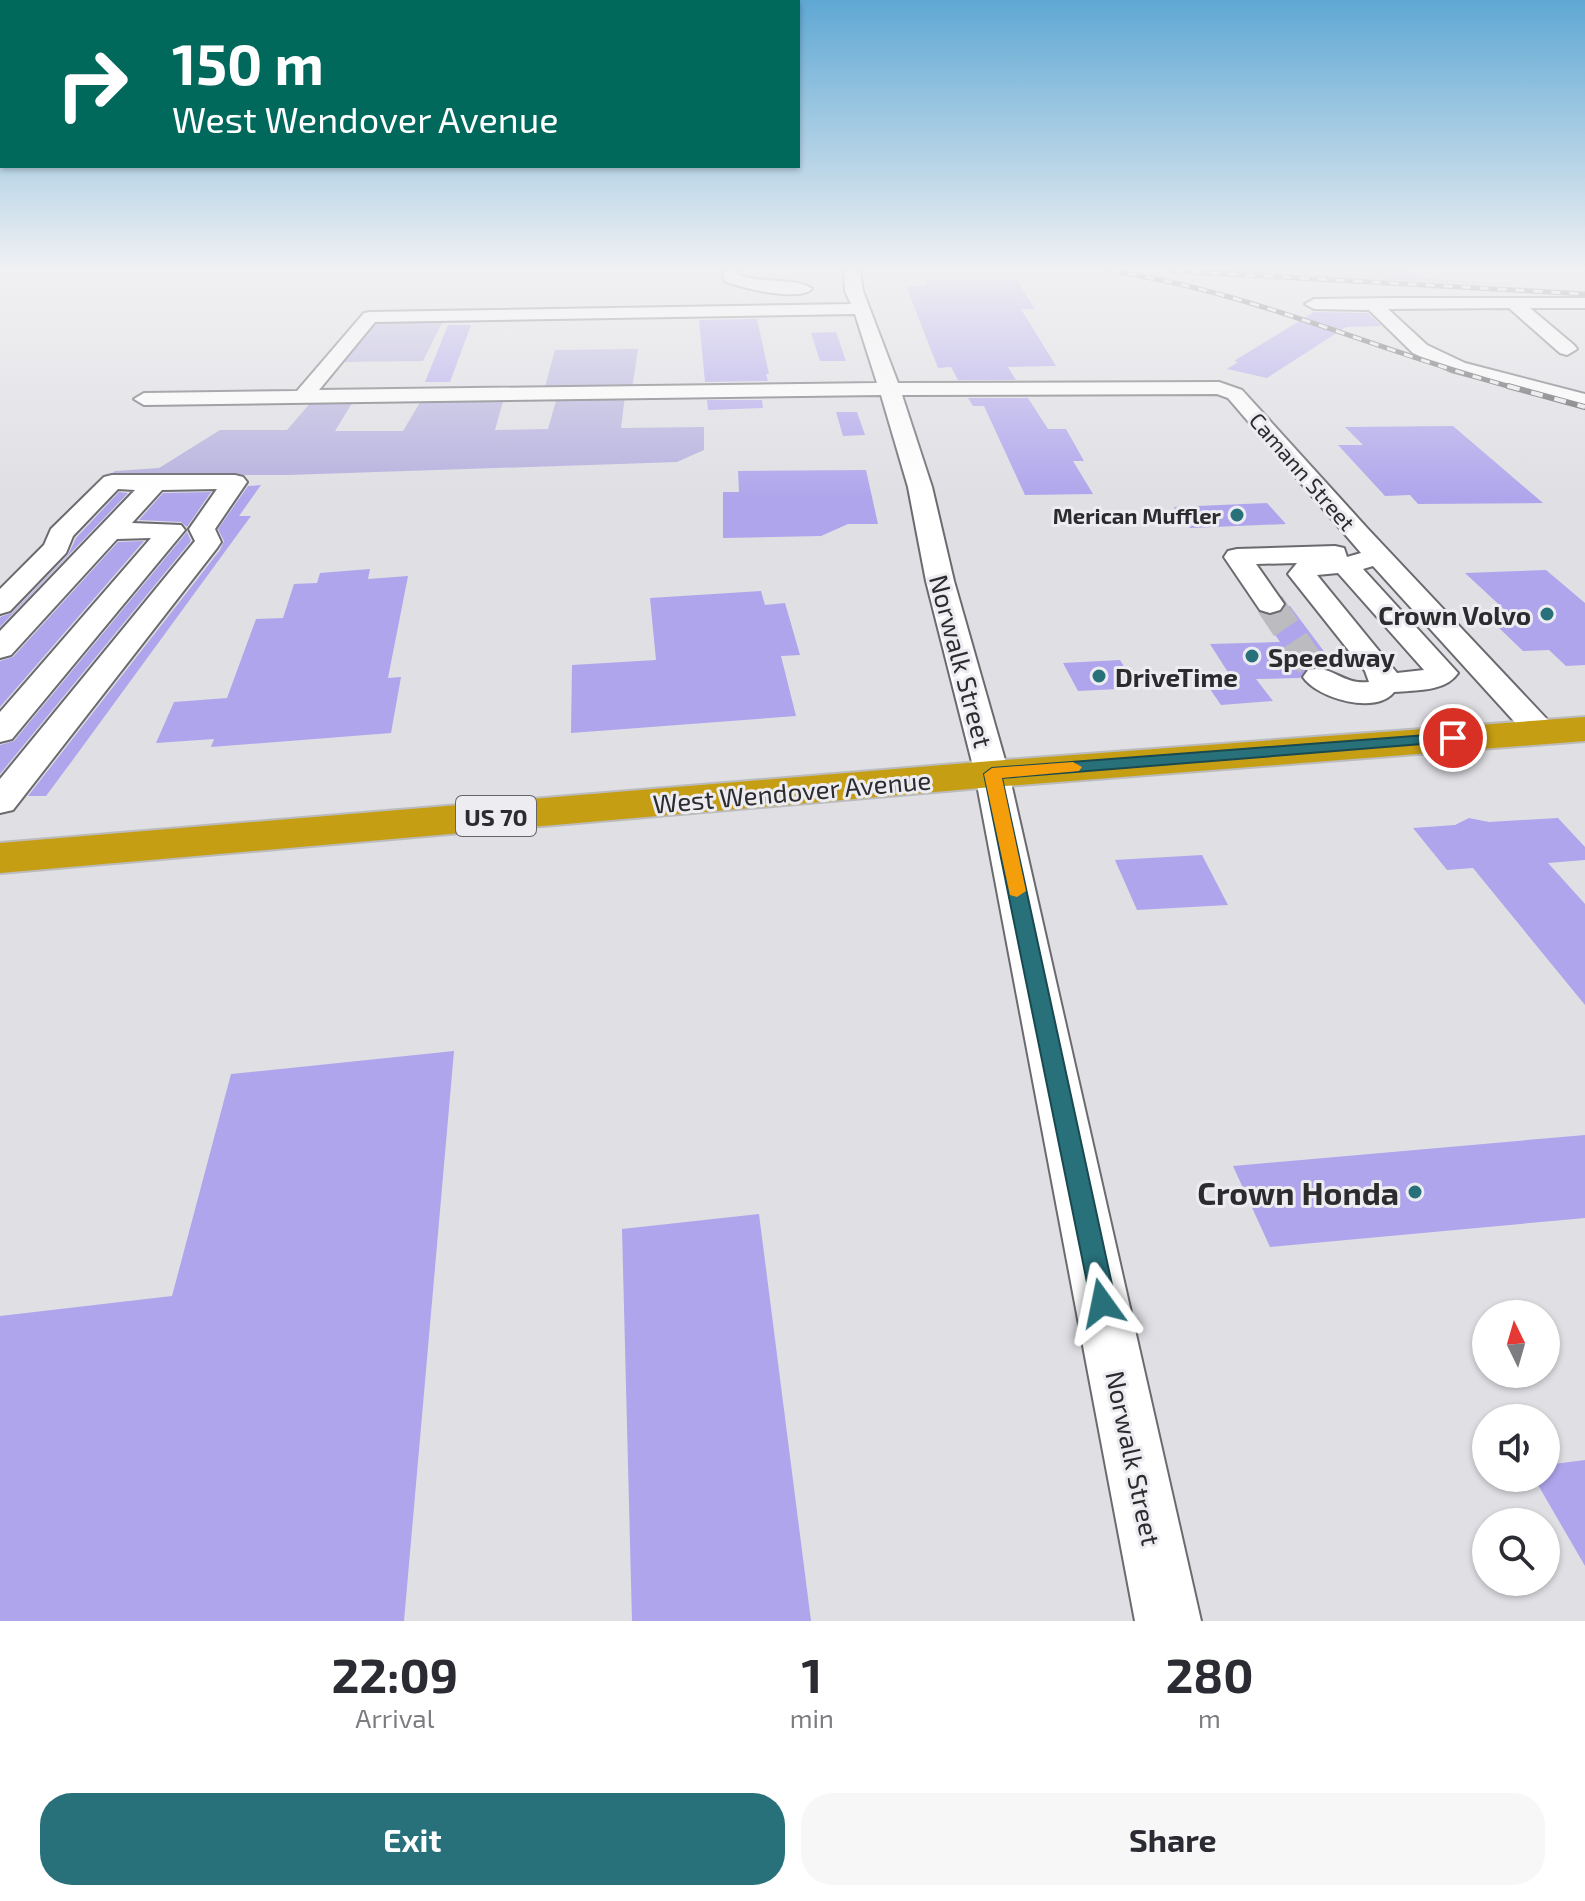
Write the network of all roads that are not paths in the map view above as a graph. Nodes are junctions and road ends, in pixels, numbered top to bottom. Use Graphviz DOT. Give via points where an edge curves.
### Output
graph roads {
  1 [pos="345,347"];
  2 [pos="870,347"];
  3 [pos="1417,347"];
  4 [pos="1564,347"];
  5 [pos="1567,349"];
  6 [pos="889,389"];
  7 [pos="303,397"];
  8 [pos="144,399"];
  9 [pos="1585,400"];
  10 [pos="155,483"];
  11 [pos="202,529"];
  12 [pos="172,530"];
  13 [pos="109,531"];
  14 [pos="1363,562"];
  15 [pos="1302,574"];
  16 [pos="1250,576"];
  17 [pos="1270,604"];
  18 [pos="0,605"];
  19 [pos="0,649"];
  20 [pos="1319,677"];
  21 [pos="1385,683"];
  22 [pos="1585,729"];
  23 [pos="0,732"];
  24 [pos="1542,732"];
  25 [pos="992,774"];
  26 [pos="0,802"];
  27 [pos="0,858"];
  28 [pos="1168,1621"];
  1 -- 7 [label="street"];
  2 -- 6 [label="street, Norwalk Street"];
  3 -- 9 [label="street" via="1458,367"];
  4 -- 5 [label="street"];
  6 -- 7 [label="street, Camann Street"];
  6 -- 14 [label="street, Camann Street" via="1199,386 1230,391"];
  6 -- 25 [label="street, Norwalk Street" via="920,487"];
  7 -- 8 [label="street, Camann Street"];
  10 -- 11 [label="street" via="235,482"];
  10 -- 13 [label="street"];
  10 -- 18 [label="street" via="112,482"];
  11 -- 12 [label="street"];
  11 -- 26 [label="street" via="208,542"];
  12 -- 13 [label="street"];
  12 -- 23 [label="street"];
  13 -- 19 [label="street"];
  14 -- 15 [label="street" via="1308,567"];
  14 -- 16 [label="street" via="1341,554 1237,557"];
  14 -- 21 [label="street" via="1443,673 1428,680"];
  14 -- 24 [label="street, Camann Street"];
  15 -- 16 [label="street"];
  15 -- 21 [label="street" via="1380,669"];
  16 -- 17 [label="street"];
  20 -- 21 [label="street" via="1349,693 1378,692"];
  22 -- 24 [label="highway, West Wendover Avenue / US 70"];
  24 -- 25 [label="highway, West Wendover Avenue / US 70"];
  25 -- 27 [label="highway, West Wendover Avenue / US 70"];
  25 -- 28 [label="street, Norwalk Street"];
}
